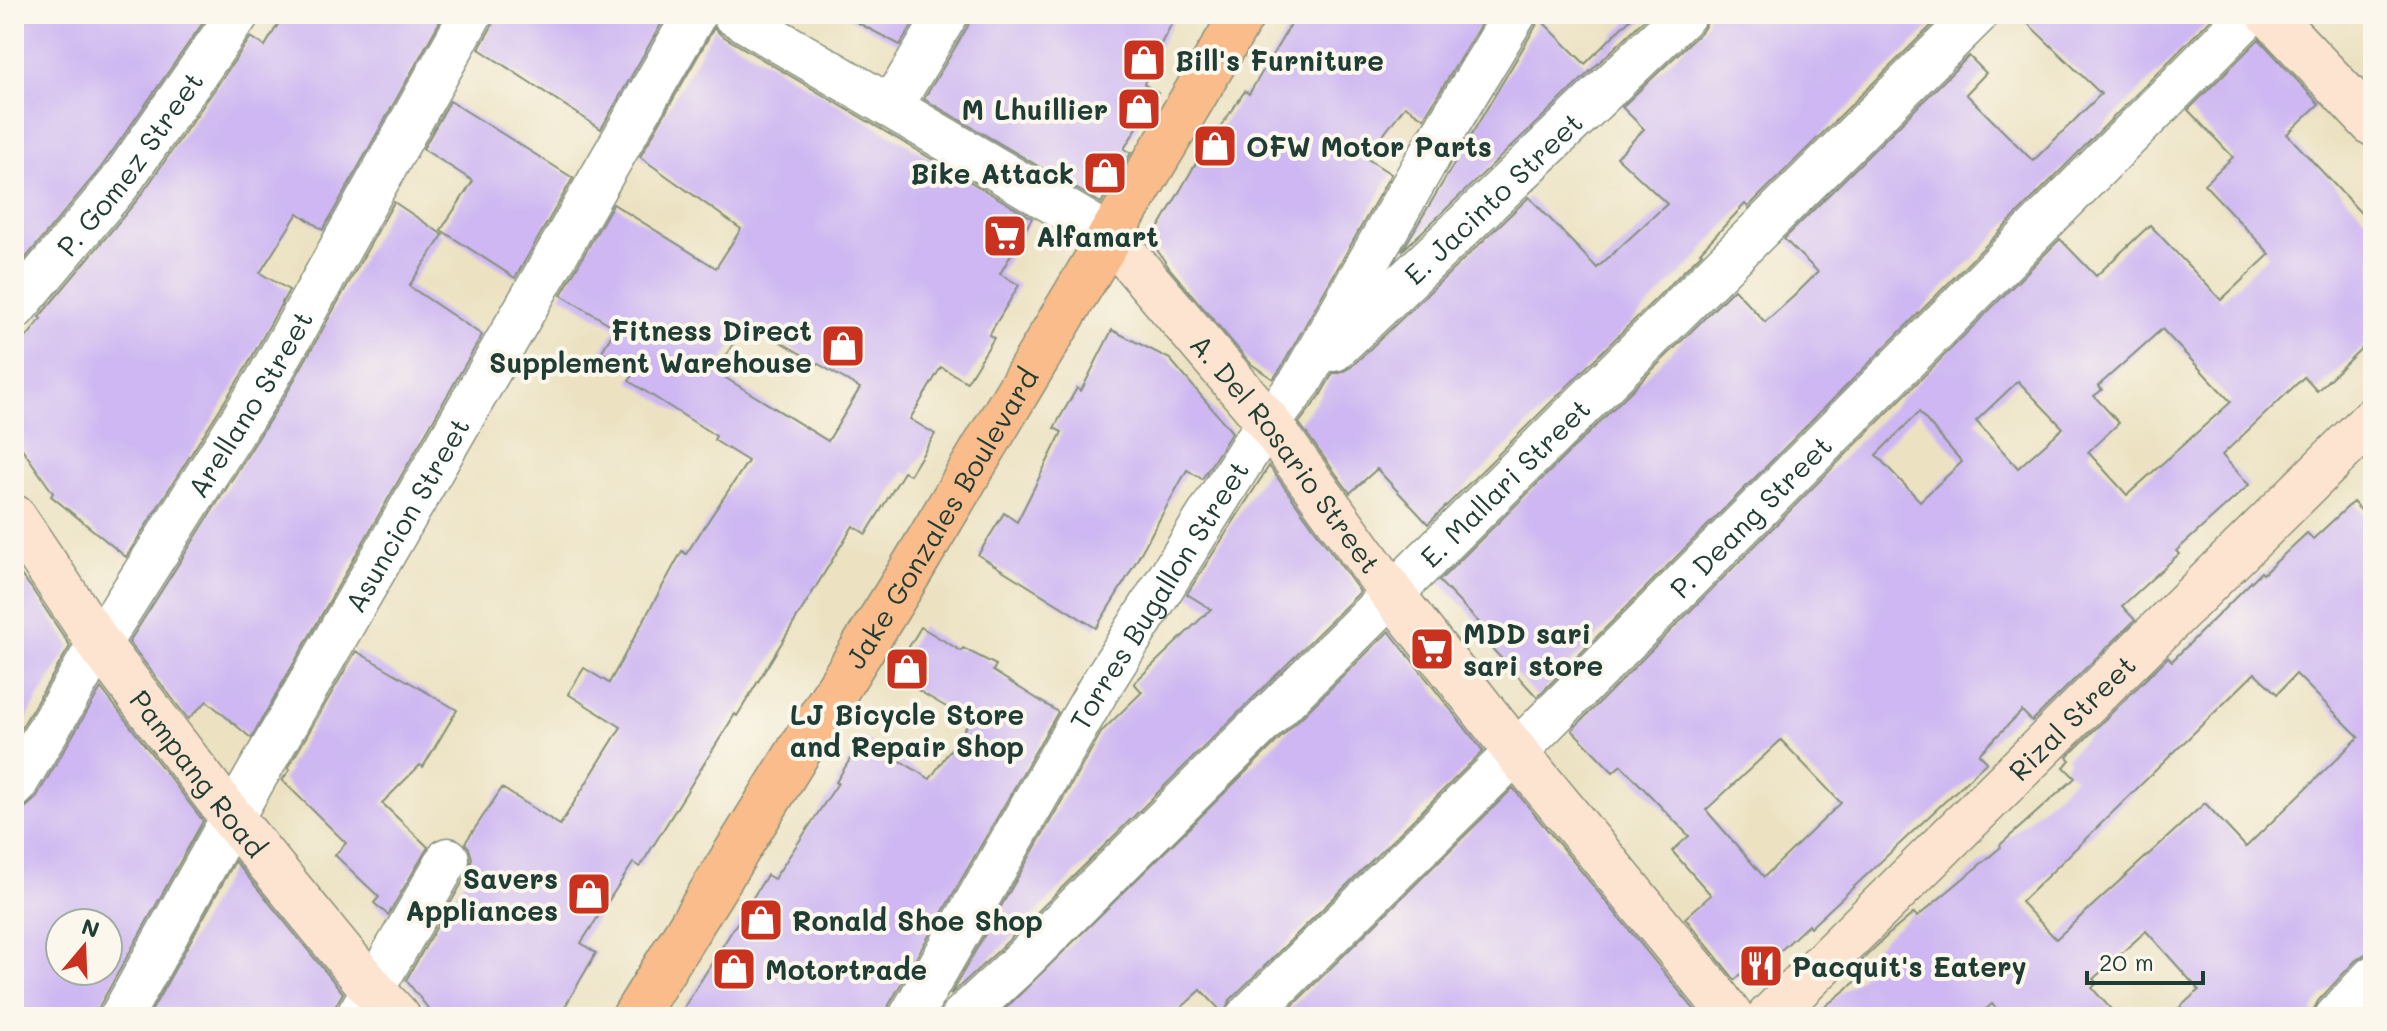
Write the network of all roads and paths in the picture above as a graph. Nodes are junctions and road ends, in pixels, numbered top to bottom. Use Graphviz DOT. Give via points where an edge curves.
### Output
graph roads {
  1 [pos="238,14"];
  2 [pos="471,14"];
  3 [pos="695,14"];
  4 [pos="733,14"];
  5 [pos="947,14"];
  6 [pos="1243,14"];
  7 [pos="1515,14"];
  8 [pos="1685,14"];
  9 [pos="1977,14"];
  10 [pos="2250,14"];
  11 [pos="2269,14"];
  12 [pos="891,107"];
  13 [pos="2373,124"];
  14 [pos="1110,236"];
  15 [pos="14,309"];
  16 [pos="1301,381"];
  17 [pos="2373,419"];
  18 [pos="1268,422"];
  19 [pos="14,517"];
  20 [pos="1393,595"];
  21 [pos="99,644"];
  22 [pos="1516,752"];
  23 [pos="14,787"];
  24 [pos="232,818"];
  25 [pos="448,859"];
  26 [pos="2373,977"];
  27 [pos="376,1008"];
  28 [pos="121,1017"];
  29 [pos="634,1017"];
  30 [pos="910,1017"];
  31 [pos="962,1017"];
  32 [pos="1247,1017"];
  33 [pos="1731,1017"];
  34 [pos="1769,1017"];
  35 [pos="2336,1017"];
  1 -- 15 [label="street, P. Gomez Street" via="119,184"];
  2 -- 21 [label="street, Arellano Street" via="268,378"];
  3 -- 24 [label="street, Asuncion Street"];
  4 -- 12 [label="street, A. Del Rosario Street"];
  5 -- 12 [label="street"];
  6 -- 14 [label="main road, Jake Gonzales Boulevard"];
  7 -- 16 [label="street, Torres Bugallon Street"];
  8 -- 16 [label="street, E. Jacinto Street"];
  9 -- 20 [label="street, E. Mallari Street"];
  10 -- 22 [label="street, P. Deang Street"];
  11 -- 13 [label="street"];
  12 -- 14 [label="street, A. Del Rosario Street"];
  14 -- 18 [label="street, A. Del Rosario Street"];
  14 -- 29 [label="main road, Jake Gonzales Boulevard"];
  16 -- 18 [label="street, Torres Bugallon Street"];
  17 -- 34 [label="street, Rizal Street"];
  18 -- 20 [label="street, A. Del Rosario Street"];
  18 -- 30 [label="street, Torres Bugallon Street" via="1098,690"];
  19 -- 21 [label="street, Pampang Road"];
  20 -- 22 [label="street, A. Del Rosario Street"];
  20 -- 31 [label="street, E. Mallari Street"];
  21 -- 23 [label="street, Arellano Street"];
  21 -- 24 [label="street, Pampang Road"];
  22 -- 32 [label="street, P. Deang Street"];
  22 -- 33 [label="street, A. Del Rosario Street"];
  24 -- 27 [label="street, Pampang Road"];
  24 -- 28 [label="street, Asuncion Street"];
  25 -- 27 [label="street"];
  26 -- 35 [label="street"];
}
